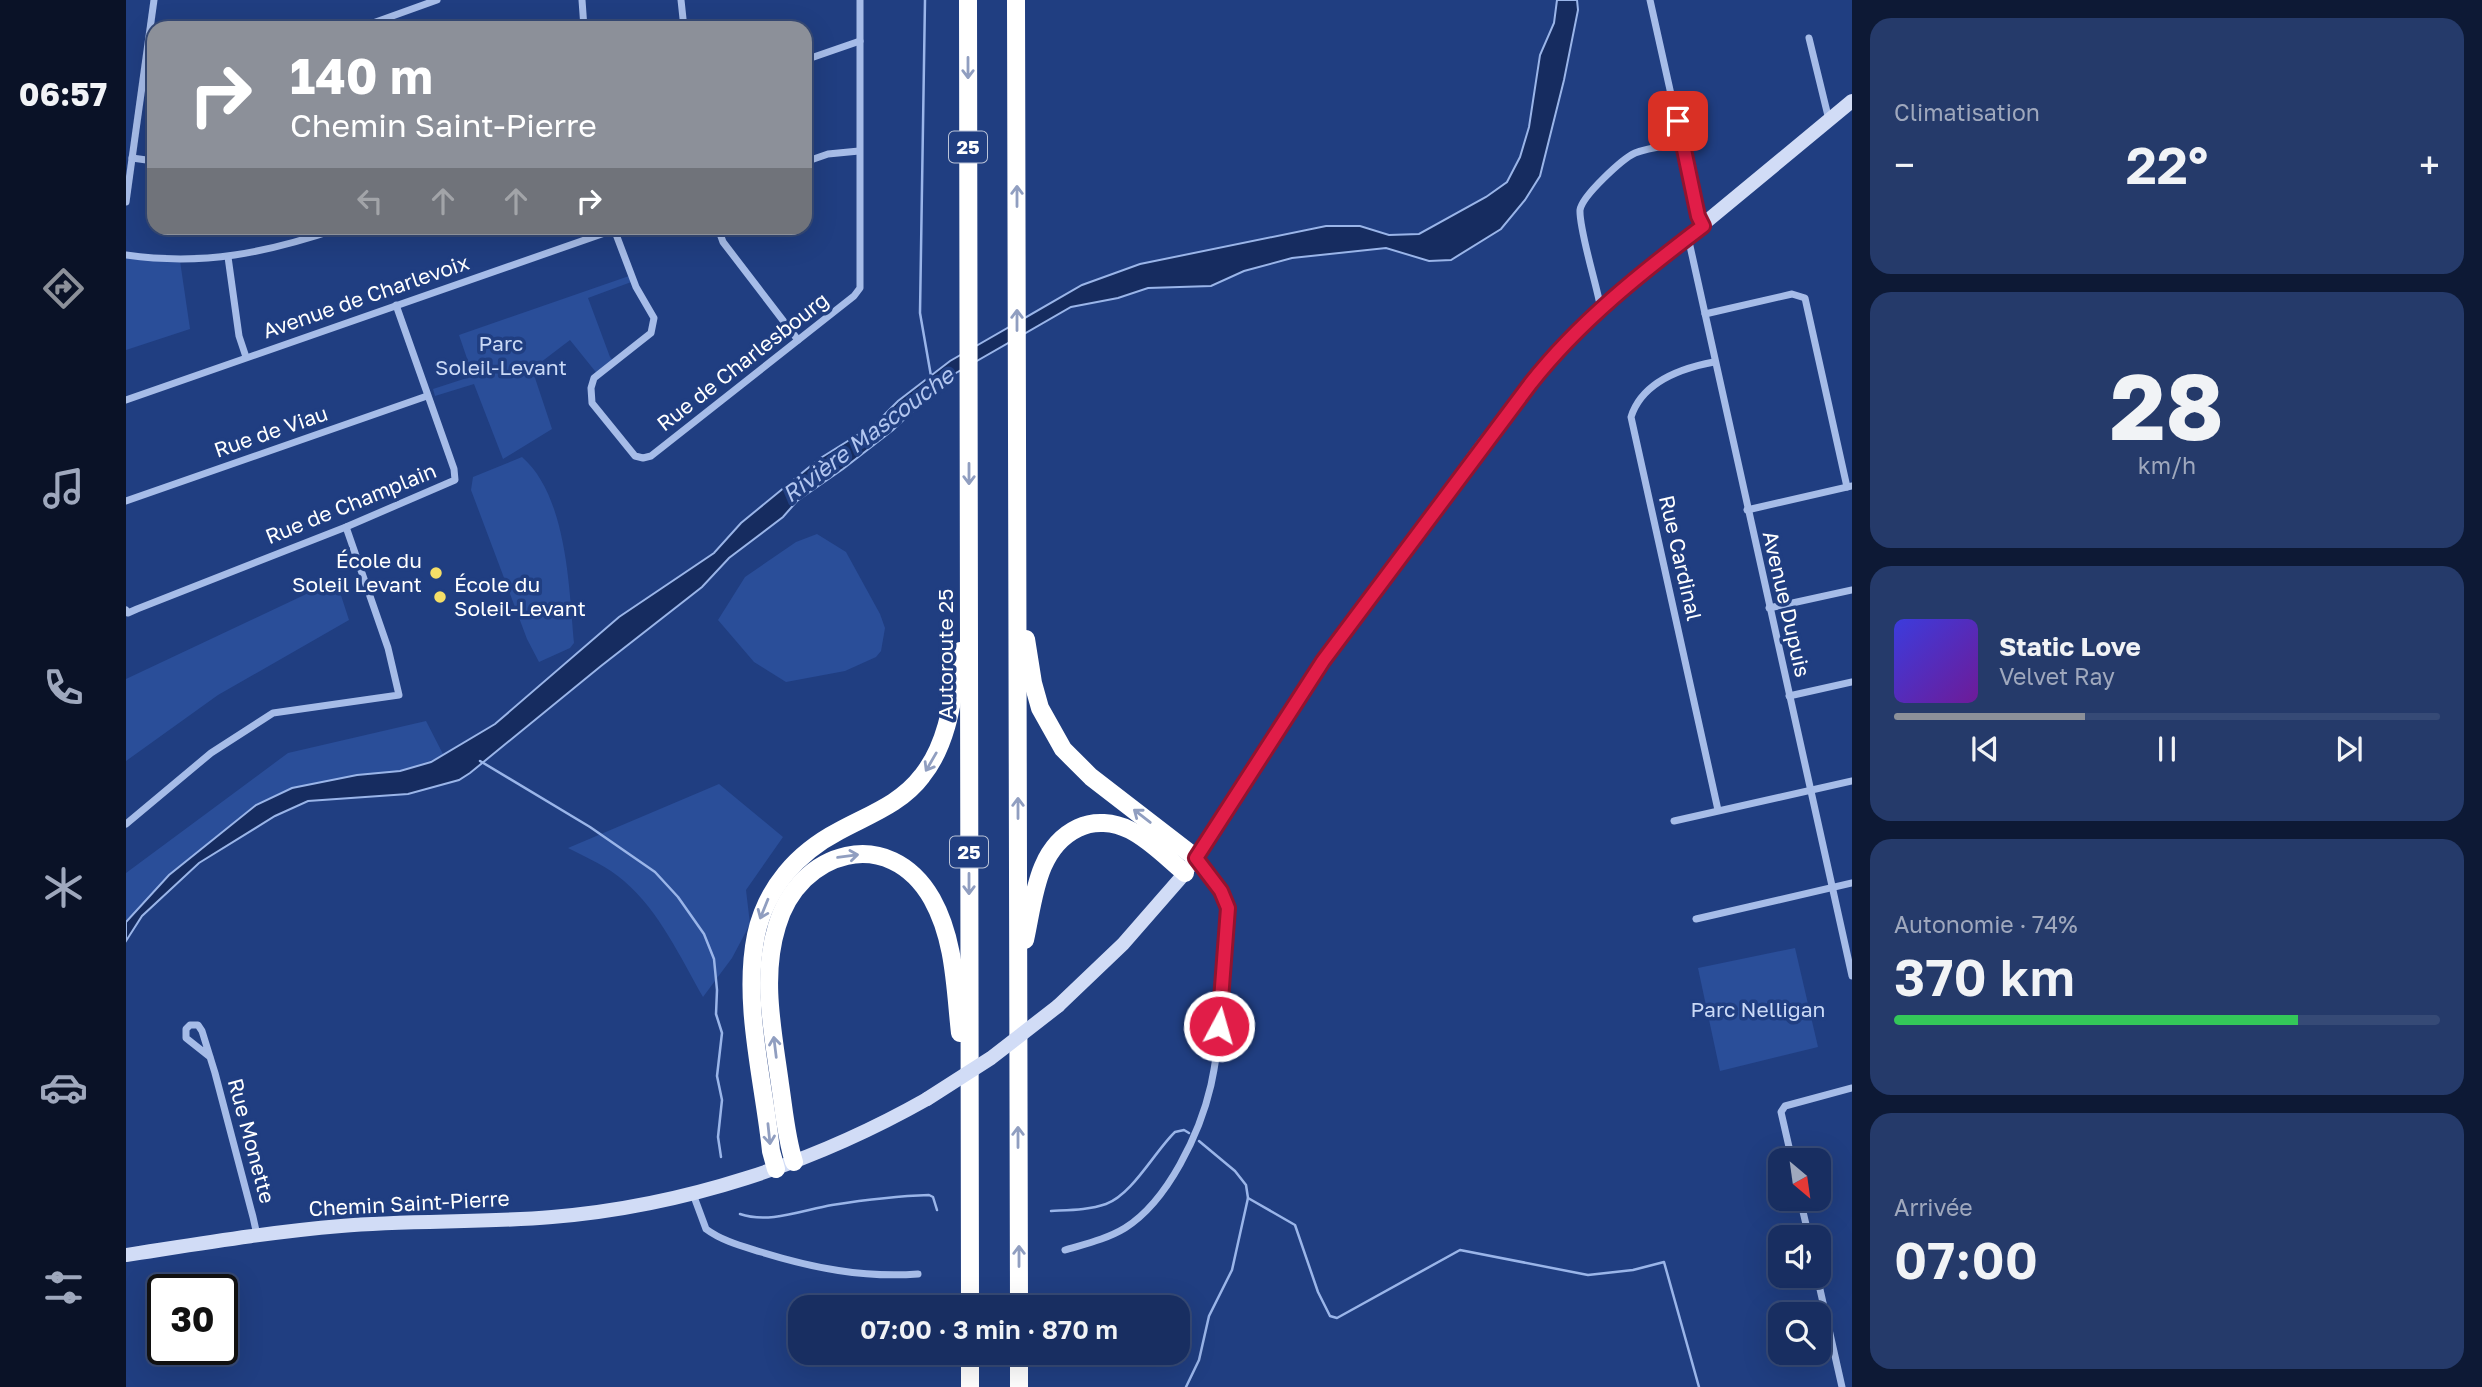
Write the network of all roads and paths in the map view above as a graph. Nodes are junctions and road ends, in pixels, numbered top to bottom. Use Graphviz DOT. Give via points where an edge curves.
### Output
graph roads {
  1 [pos="154,0"];
  2 [pos="437,0"];
  3 [pos="582,0"];
  4 [pos="681,0"];
  5 [pos="860,0"];
  6 [pos="968,0"];
  7 [pos="1016,0"];
  8 [pos="1650,0"];
  9 [pos="153,21"];
  10 [pos="378,21"];
  11 [pos="584,21"];
  12 [pos="683,21"];
  13 [pos="1809,38"];
  14 [pos="860,41"];
  15 [pos="812,58"];
  16 [pos="147,78"];
  17 [pos="1852,101"];
  18 [pos="1829,120"];
  19 [pos="1683,143"];
  20 [pos="859,151"];
  21 [pos="132,158"];
  22 [pos="147,160"];
  23 [pos="812,160"];
  24 [pos="126,202"];
  25 [pos="1703,226"];
  26 [pos="317,235"];
  27 [pos="596,235"];
  28 [pos="618,235"];
  29 [pos="720,235"];
  30 [pos="1686,239"];
  31 [pos="126,255"];
  32 [pos="228,257"];
  33 [pos="396,305"];
  34 [pos="1603,307"];
  35 [pos="1704,314"];
  36 [pos="798,340"];
  37 [pos="246,358"];
  38 [pos="1714,362"];
  39 [pos="428,396"];
  40 [pos="126,400"];
  41 [pos="1849,487"];
  42 [pos="126,502"];
  43 [pos="1747,510"];
  44 [pos="346,527"];
  45 [pos="1017,570"];
  46 [pos="1852,590"];
  47 [pos="969,596"];
  48 [pos="1769,608"];
  49 [pos="127,612"];
  50 [pos="1852,682"];
  51 [pos="1789,696"];
  52 [pos="1852,781"];
  53 [pos="1810,790"];
  54 [pos="1718,810"];
  55 [pos="1674,821"];
  56 [pos="126,824"];
  57 [pos="1191,865"];
  58 [pos="1206,874"];
  59 [pos="1852,883"];
  60 [pos="1833,887"];
  61 [pos="1696,919"];
  62 [pos="1018,974"];
  63 [pos="1852,976"];
  64 [pos="210,1057"];
  65 [pos="1852,1088"];
  66 [pos="970,1109"];
  67 [pos="1789,1148"];
  68 [pos="794,1162"];
  69 [pos="776,1169"];
  70 [pos="693,1194"];
  71 [pos="257,1235"];
  72 [pos="1065,1250"];
  73 [pos="126,1255"];
  74 [pos="918,1274"];
  75 [pos="1821,1288"];
  76 [pos="970,1295"];
  77 [pos="1018,1295"];
  78 [pos="970,1365"];
  79 [pos="1018,1365"];
  80 [pos="970,1387"];
  81 [pos="1019,1387"];
  82 [pos="1842,1387"];
  1 -- 9 [label="street"];
  2 -- 10 [label="street"];
  3 -- 11 [label="street"];
  4 -- 12 [label="street"];
  5 -- 14 [label="street, Rue de Charlesbourg"];
  6 -- 47 [label="highway, Autoroute 25 / 25, one-way"];
  45 -- 7 [label="highway, 25, one-way"];
  8 -- 19 [label="street"];
  13 -- 18 [label="street"];
  14 -- 15 [label="street"];
  14 -- 20 [label="street, Rue de Charlesbourg"];
  16 -- 21 [label="street"];
  17 -- 18 [label="street, Chemin Saint-Pierre"];
  18 -- 25 [label="street, Chemin Saint-Pierre"];
  19 -- 25 [label="street"];
  19 -- 34 [label="street" via="1637,152 1583,202 1581,219"];
  20 -- 23 [label="street"];
  20 -- 36 [label="street, Rue de Charlesbourg" via="860,288"];
  21 -- 22 [label="street"];
  21 -- 24 [label="street"];
  25 -- 30 [label="street, Chemin Saint-Pierre"];
  26 -- 32 [label="street"];
  27 -- 33 [label="street, Avenue de Charlevoix"];
  28 -- 36 [label="street, Rue de Charlesbourg" via="636,287 654,318 651,333 594,378 591,396 635,456 651,456"];
  29 -- 36 [label="street"];
  30 -- 34 [label="street, Chemin Saint-Pierre"];
  30 -- 35 [label="street, Avenue Dupuis"];
  31 -- 32 [label="street"];
  32 -- 37 [label="street"];
  33 -- 37 [label="street, Avenue de Charlevoix"];
  33 -- 39 [label="street, Rue de Champlain"];
  34 -- 57 [label="street, Chemin Saint-Pierre" via="1538,374 1361,608"];
  35 -- 38 [label="street, Avenue Dupuis"];
  35 -- 41 [label="street" via="1792,294 1805,298"];
  37 -- 40 [label="street, Avenue de Charlevoix"];
  38 -- 43 [label="street, Avenue Dupuis"];
  38 -- 54 [label="street, Rue Cardinal" via="1670,374 1635,404 1631,417"];
  39 -- 42 [label="street, Rue de Viau"];
  39 -- 44 [label="street, Rue de Champlain" via="455,480"];
  41 -- 43 [label="street"];
  43 -- 48 [label="street, Avenue Dupuis"];
  44 -- 49 [label="street, Rue de Champlain"];
  44 -- 56 [label="street" via="388,648 399,695 273,713 211,753"];
  57 -- 45 [label="highway, one-way" via="1069,757 1052,732 1033,683"];
  62 -- 45 [label="highway, 25, one-way"];
  46 -- 48 [label="street"];
  47 -- 66 [label="highway, Autoroute 25 / 25, one-way"];
  47 -- 69 [label="highway, one-way" via="951,711 929,767 894,802 799,858 763,910 754,945 752,991"];
  48 -- 51 [label="street, Avenue Dupuis"];
  50 -- 51 [label="street"];
  51 -- 53 [label="street, Avenue Dupuis"];
  52 -- 53 [label="street"];
  53 -- 54 [label="street"];
  53 -- 60 [label="street, Avenue Dupuis"];
  54 -- 55 [label="street"];
  57 -- 58 [label="street"];
  57 -- 58 [label="street"];
  57 -- 62 [label="highway" via="1118,826 1091,823 1068,833 1043,865"];
  57 -- 68 [label="street, Chemin Saint-Pierre, bridge" via="1123,944 1058,1006 991,1058 927,1099"];
  58 -- 72 [label="street" via="1224,896 1228,914 1214,1063 1201,1116 1173,1175 1147,1210 1118,1232"];
  59 -- 60 [label="street"];
  60 -- 61 [label="street"];
  60 -- 63 [label="street, Avenue Dupuis"];
  77 -- 62 [label="highway, 25, one-way"];
  64 -- 64 [label="street, Rue Monette" via="186,1038 190,1025 201,1028"];
  64 -- 71 [label="street, Rue Monette"];
  65 -- 67 [label="street" via="1785,1106 1781,1112"];
  68 -- 66 [label="highway, one-way" via="771,1010 771,950 780,916 796,888 818,867 837,858 869,855 889,859 912,874 932,900 952,959"];
  66 -- 76 [label="highway, Autoroute 25 / 25"];
  68 -- 69 [label="street, Chemin Saint-Pierre"];
  69 -- 70 [label="street, Chemin Saint-Pierre"];
  70 -- 71 [label="street, Chemin Saint-Pierre" via="554,1217 370,1224"];
  70 -- 74 [label="street" via="705,1229 735,1244 838,1272"];
  71 -- 73 [label="street, Chemin Saint-Pierre"];
  75 -- 82 [label="street"];
  78 -- 80 [label="highway"];
  79 -- 81 [label="highway"];
}
